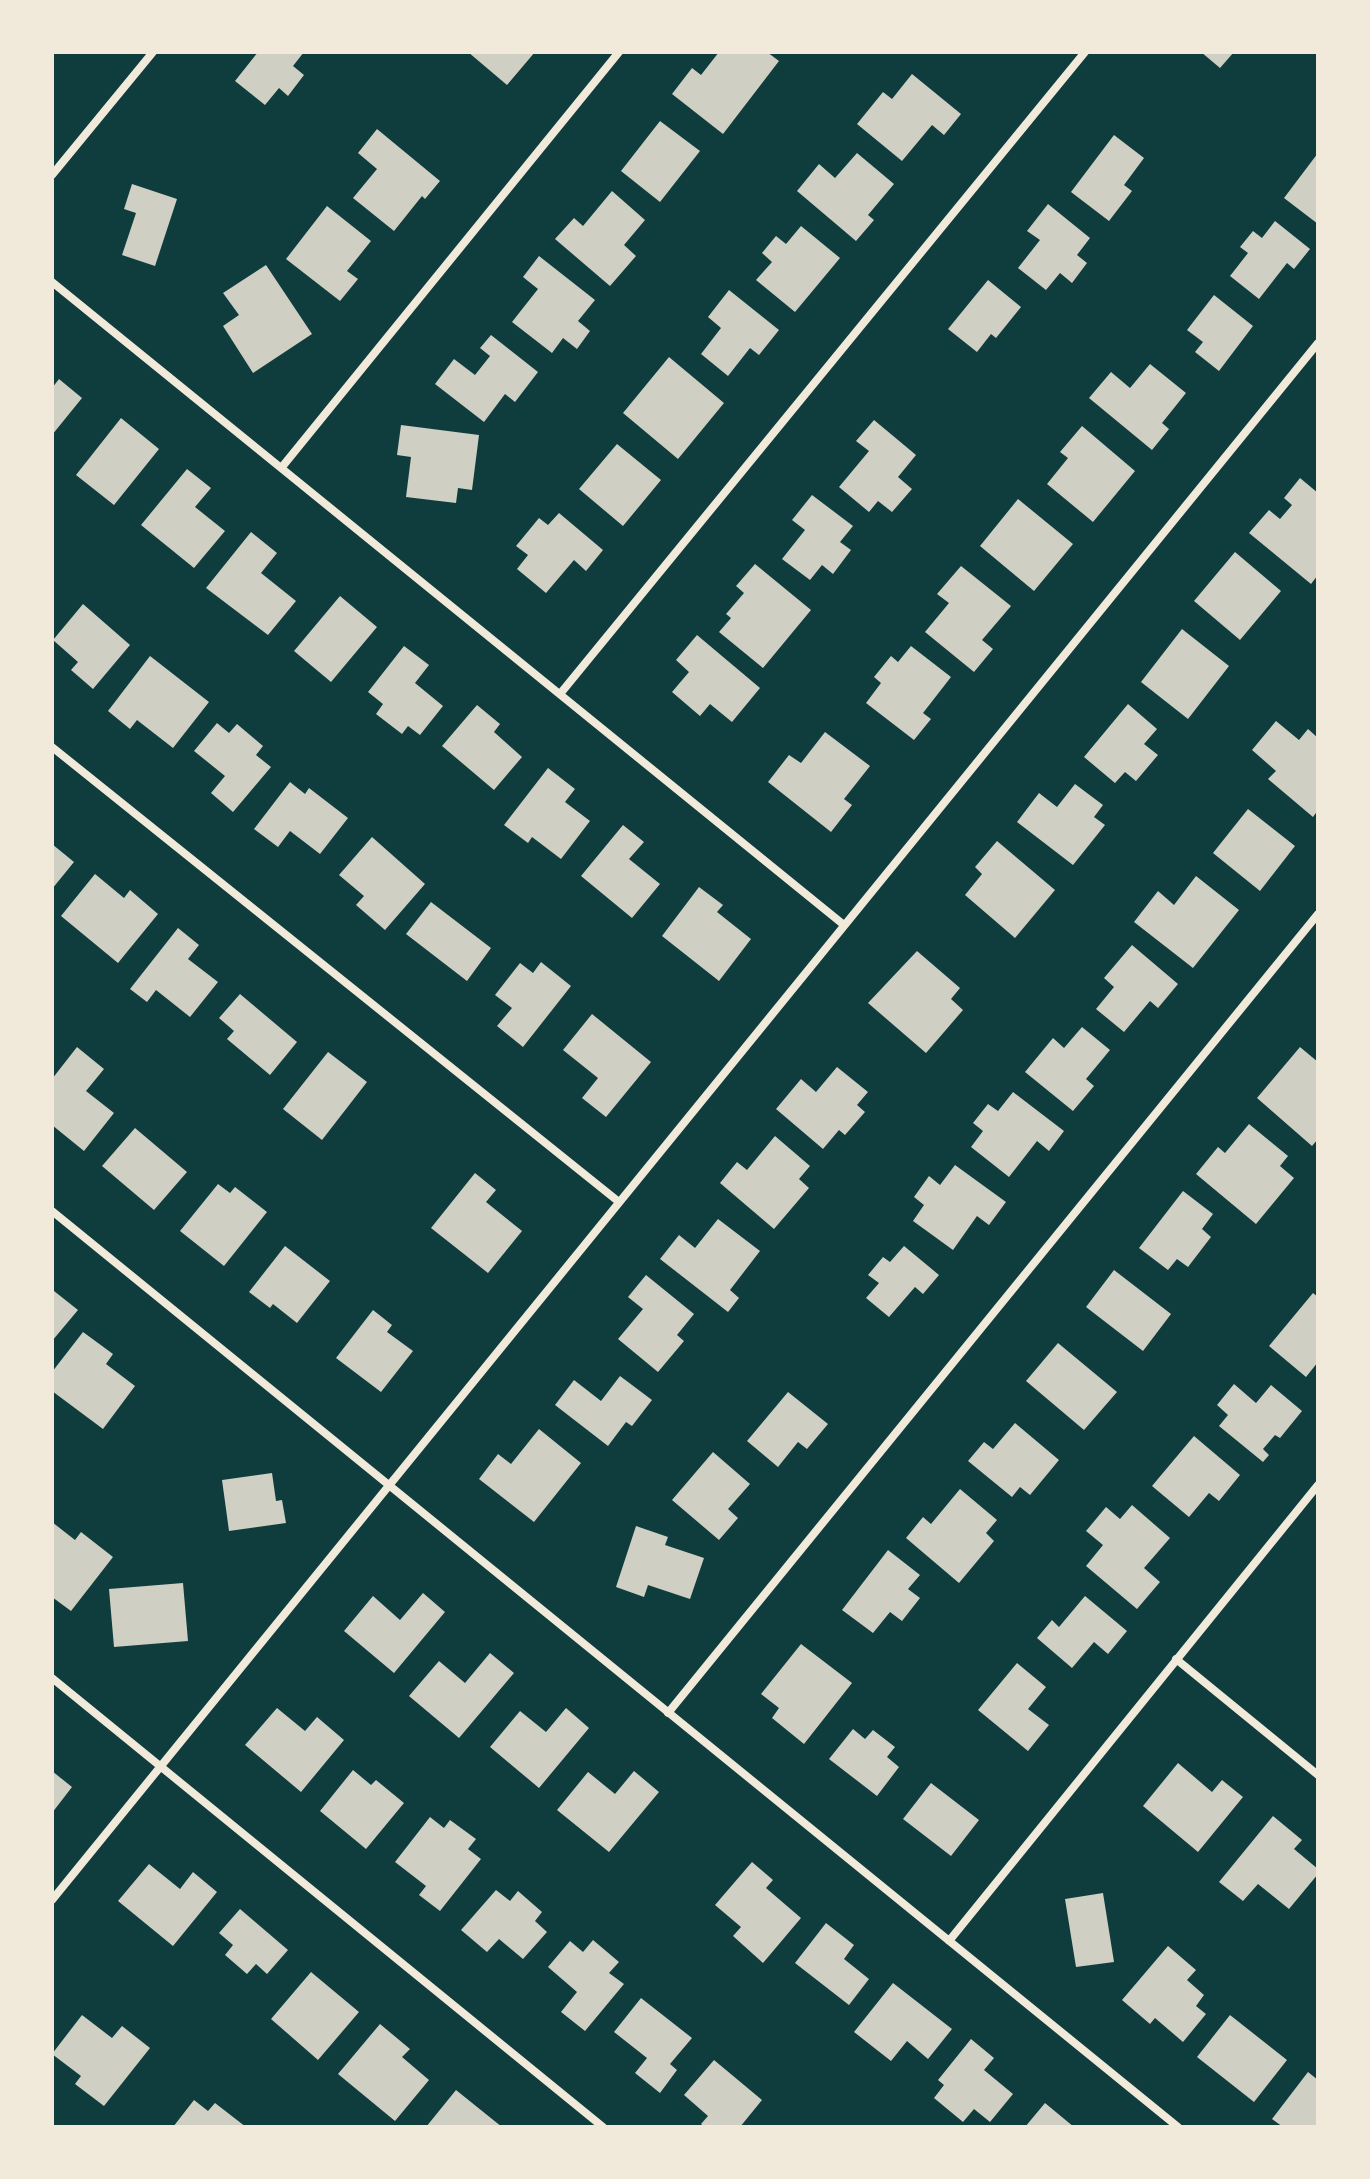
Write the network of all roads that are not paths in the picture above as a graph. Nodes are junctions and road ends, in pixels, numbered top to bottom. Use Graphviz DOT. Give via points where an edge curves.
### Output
graph roads {
  1 [pos="153,52"];
  2 [pos="619,52"];
  3 [pos="1085,52"];
  4 [pos="52,175"];
  5 [pos="52,282"];
  6 [pos="1318,343"];
  7 [pos="282,467"];
  8 [pos="560,694"];
  9 [pos="52,747"];
  10 [pos="1318,914"];
  11 [pos="844,925"];
  12 [pos="619,1202"];
  13 [pos="52,1211"];
  14 [pos="1318,1485"];
  15 [pos="390,1486"];
  16 [pos="1176,1659"];
  17 [pos="52,1678"];
  18 [pos="668,1713"];
  19 [pos="160,1766"];
  20 [pos="1318,1775"];
  21 [pos="52,1900"];
  22 [pos="949,1941"];
  23 [pos="603,2127"];
  24 [pos="1178,2127"];
  1 -- 4 [label="street"];
  2 -- 7 [label="street"];
  3 -- 8 [label="street"];
  5 -- 7 [label="street"];
  6 -- 11 [label="street"];
  7 -- 8 [label="street"];
  8 -- 11 [label="street"];
  9 -- 12 [label="street"];
  10 -- 18 [label="street"];
  11 -- 12 [label="street"];
  12 -- 15 [label="street"];
  13 -- 15 [label="street"];
  14 -- 16 [label="street"];
  15 -- 18 [label="street"];
  15 -- 19 [label="street"];
  16 -- 20 [label="street"];
  16 -- 22 [label="street"];
  17 -- 19 [label="street"];
  18 -- 22 [label="street"];
  19 -- 21 [label="street"];
  19 -- 23 [label="street"];
  22 -- 24 [label="street"];
}
